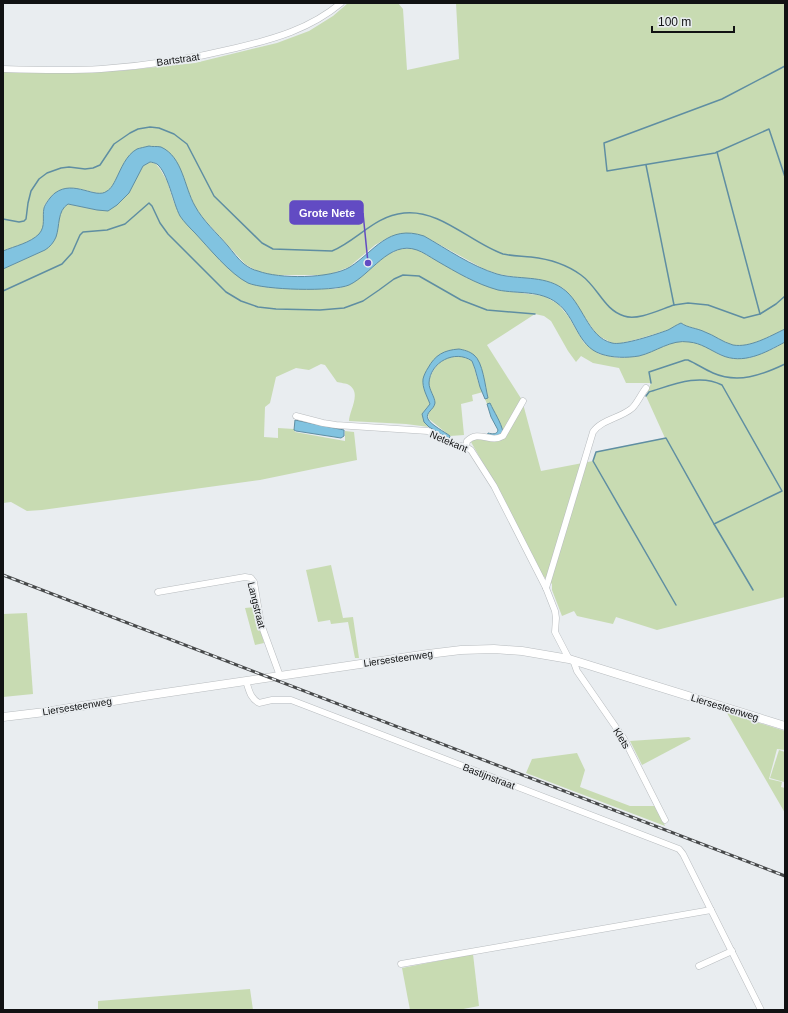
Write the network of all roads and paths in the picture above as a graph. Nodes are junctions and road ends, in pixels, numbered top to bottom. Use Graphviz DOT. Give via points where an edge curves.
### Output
graph roads {
  1 [pos="341,3"];
  2 [pos="3,69"];
  3 [pos="646,388"];
  4 [pos="523,401"];
  5 [pos="296,416"];
  6 [pos="466,447"];
  7 [pos="546,588"];
  8 [pos="158,592"];
  9 [pos="571,660"];
  10 [pos="280,676"];
  11 [pos="246,681"];
  12 [pos="3,717"];
  13 [pos="785,726"];
  14 [pos="665,820"];
  15 [pos="711,910"];
  16 [pos="732,951"];
  17 [pos="401,964"];
  18 [pos="699,966"];
  19 [pos="761,1010"];
  1 -- 2 [label="street, Bartstraat" via="312,24 288,34 197,57 100,69"];
  3 -- 7 [label="street" via="631,409 595,429"];
  4 -- 6 [label="street" via="503,436 498,439 482,436 470,438"];
  5 -- 6 [label="street, Netekant" via="336,425 428,431"];
  6 -- 7 [label="street, Netekant" via="471,450 494,486"];
  7 -- 9 [label="street, Netekant" via="555,611 555,632"];
  8 -- 10 [label="street, Langstraat" via="251,578 254,582 261,624"];
  9 -- 10 [label="street, Liersesteenweg" via="522,651 478,649 433,653"];
  9 -- 13 [label="street, Liersesteenweg"];
  9 -- 14 [label="street, Klets" via="624,739"];
  10 -- 11 [label="street, Liersesteenweg"];
  11 -- 12 [label="street, Liersesteenweg"];
  11 -- 15 [label="street, Bastijnstraat" via="253,700 259,703 291,700 679,849"];
  15 -- 16 [label="street, Bastijnstraat"];
  15 -- 17 [label="street"];
  16 -- 18 [label="street"];
  16 -- 19 [label="street, Bastijnstraat"];
}
